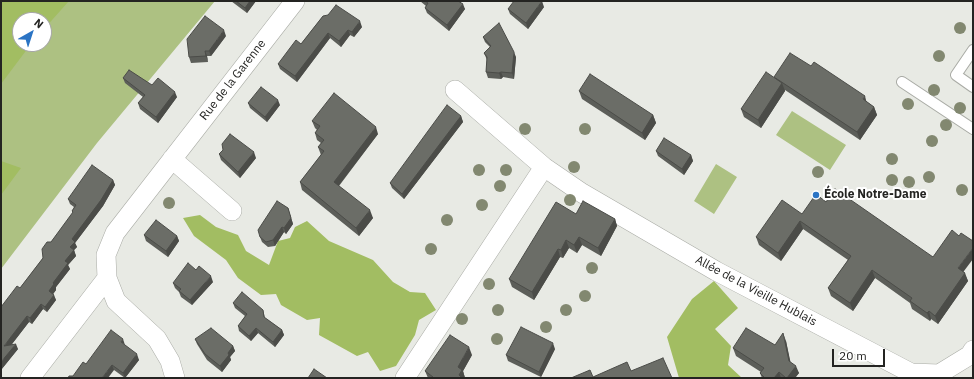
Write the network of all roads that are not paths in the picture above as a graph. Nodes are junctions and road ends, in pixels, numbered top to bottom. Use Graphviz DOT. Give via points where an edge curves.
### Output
graph roads {
  1 [pos="295,1"];
  2 [pos="973,50"];
  3 [pos="902,82"];
  4 [pos="973,87"];
  5 [pos="455,90"];
  6 [pos="973,129"];
  7 [pos="172,159"];
  8 [pos="544,168"];
  9 [pos="232,211"];
  10 [pos="107,278"];
  11 [pos="973,350"];
  12 [pos="30,378"];
  13 [pos="175,378"];
  14 [pos="405,378"];
  1 -- 7 [label="street, Rue de la Garenne"];
  2 -- 4 [label="lane" via="956,75"];
  3 -- 6 [label="lane"];
  5 -- 8 [label="street, Allée de la Vieille Hublais"];
  7 -- 9 [label="street"];
  7 -- 10 [label="street, Rue de la Garenne" via="115,233 106,255"];
  8 -- 11 [label="street, Allée de la Vieille Hublais" via="582,194 716,271 911,373 939,374 970,355"];
  8 -- 14 [label="street"];
  10 -- 12 [label="street"];
  10 -- 13 [label="street, Rue de la Garenne" via="116,301 156,340 170,361"];
}
